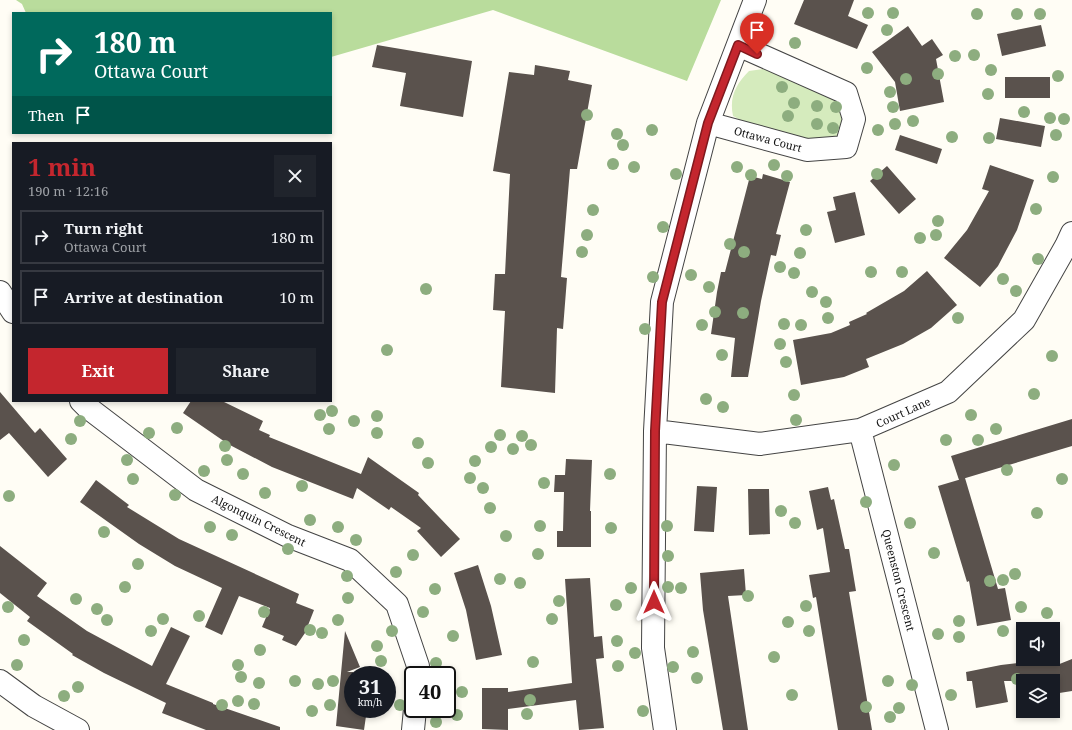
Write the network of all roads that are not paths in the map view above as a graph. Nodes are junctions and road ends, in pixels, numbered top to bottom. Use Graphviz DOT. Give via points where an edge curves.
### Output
graph roads {
  1 [pos="755,0"];
  2 [pos="738,45"];
  3 [pos="708,123"];
  4 [pos="1072,233"];
  5 [pos="0,292"];
  6 [pos="12,310"];
  7 [pos="83,402"];
  8 [pos="860,430"];
  9 [pos="655,431"];
  10 [pos="418,666"];
  11 [pos="0,681"];
  12 [pos="414,718"];
  13 [pos="78,730"];
  14 [pos="413,730"];
  15 [pos="665,730"];
  16 [pos="937,730"];
  1 -- 2 [label="street"];
  2 -- 3 [label="street"];
  2 -- 3 [label="street, Ottawa Court" via="846,93 854,119 846,147 807,150"];
  3 -- 9 [label="street" via="662,302"];
  4 -- 8 [label="street, Court Lane" via="1024,320 948,392"];
  5 -- 6 [label="street"];
  7 -- 10 [label="street, Algonquin Crescent" via="196,490 288,536 350,560 397,604"];
  8 -- 9 [label="street, Court Lane" via="760,444"];
  8 -- 16 [label="street, Queenston Crescent"];
  9 -- 15 [label="street" via="653,648"];
  11 -- 13 [label="street" via="34,706"];
  12 -- 14 [label="street"];
}
